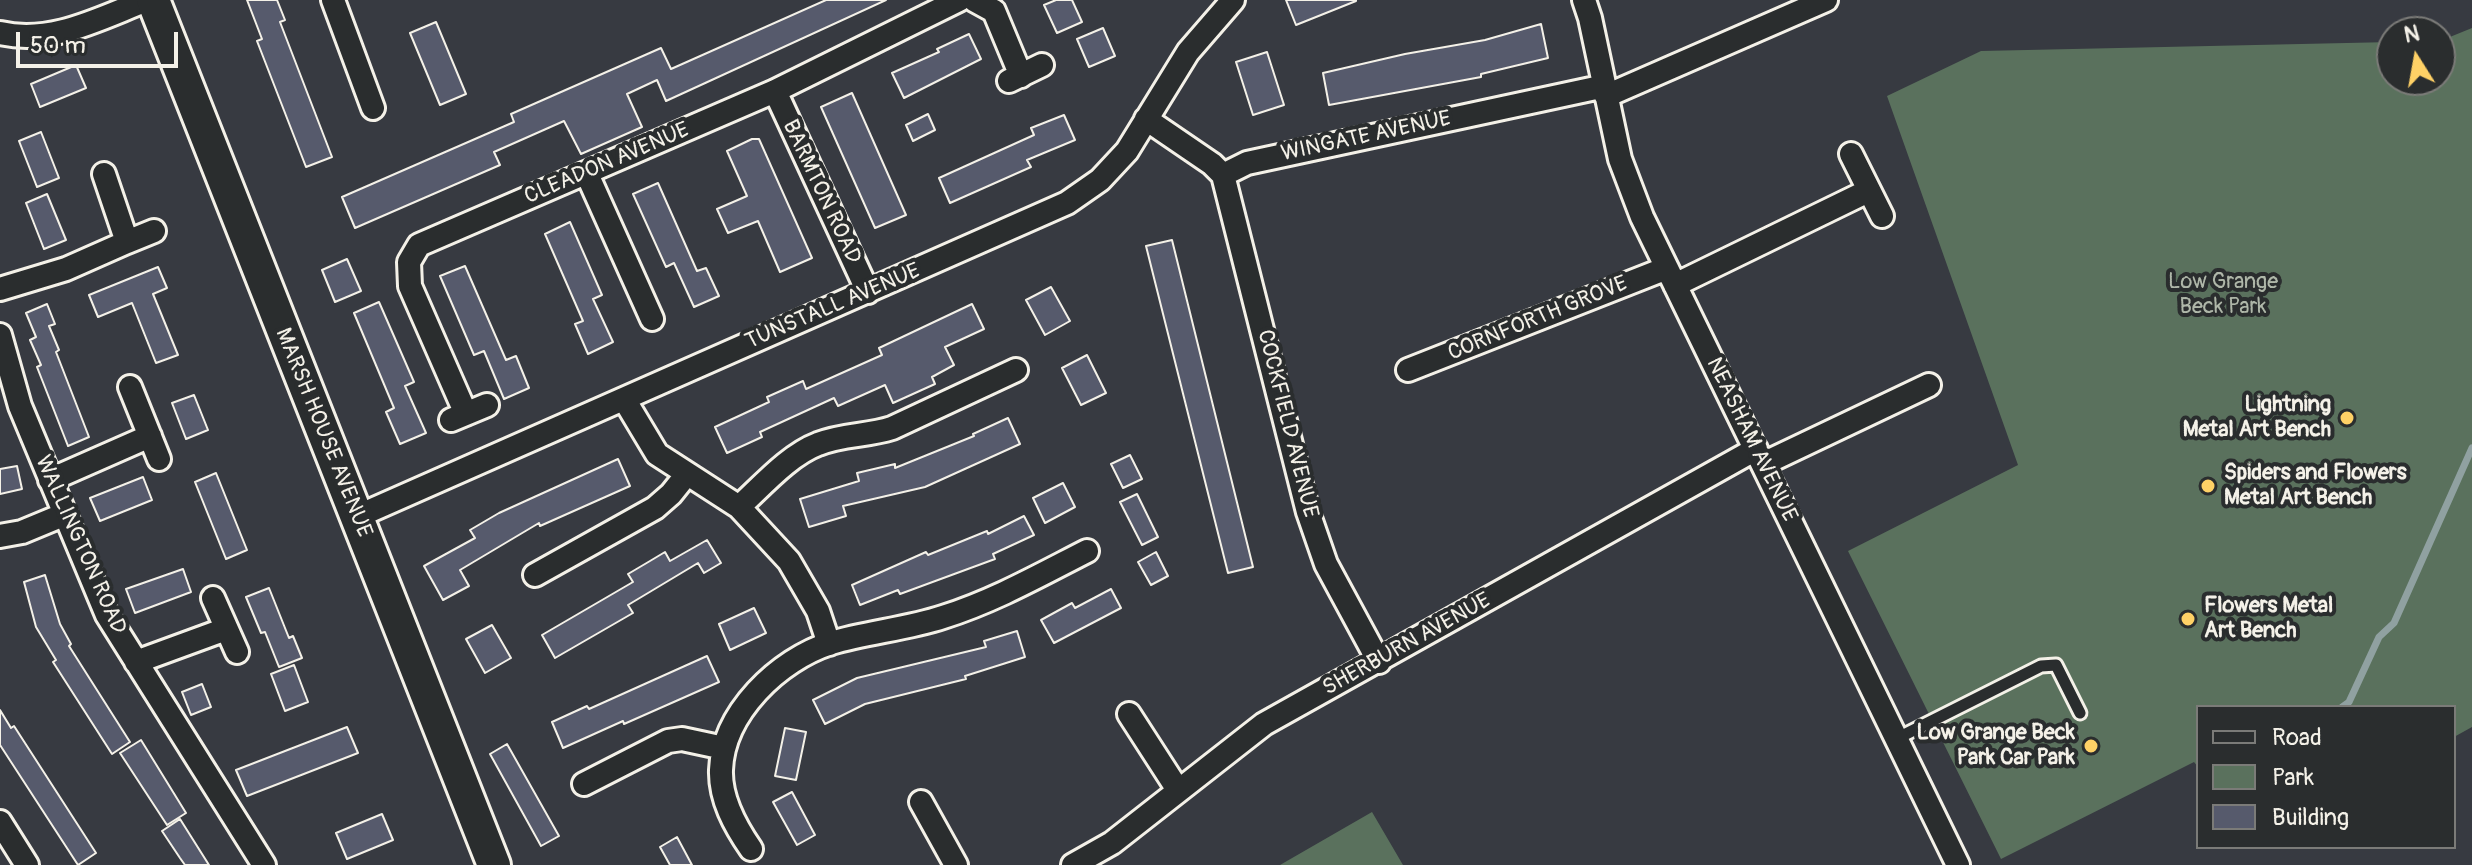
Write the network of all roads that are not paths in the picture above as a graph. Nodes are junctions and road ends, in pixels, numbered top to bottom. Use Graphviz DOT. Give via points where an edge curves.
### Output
graph roads {
  1 [pos="150,0"];
  2 [pos="333,0"];
  3 [pos="959,0"];
  4 [pos="974,0"];
  5 [pos="1233,0"];
  6 [pos="1584,0"];
  7 [pos="1826,0"];
  8 [pos="0,33"];
  9 [pos="1042,65"];
  10 [pos="775,91"];
  11 [pos="1606,91"];
  12 [pos="373,108"];
  13 [pos="1146,119"];
  14 [pos="1851,154"];
  15 [pos="104,174"];
  16 [pos="587,174"];
  17 [pos="1223,175"];
  18 [pos="1868,191"];
  19 [pos="1882,216"];
  20 [pos="154,231"];
  21 [pos="127,242"];
  22 [pos="1671,276"];
  23 [pos="0,289"];
  24 [pos="868,292"];
  25 [pos="653,318"];
  26 [pos="0,335"];
  27 [pos="1016,370"];
  28 [pos="1408,370"];
  29 [pos="1929,385"];
  30 [pos="130,387"];
  31 [pos="624,399"];
  32 [pos="487,405"];
  33 [pos="150,436"];
  34 [pos="1760,456"];
  35 [pos="159,459"];
  36 [pos="687,474"];
  37 [pos="50,480"];
  38 [pos="739,507"];
  39 [pos="63,515"];
  40 [pos="356,517"];
  41 [pos="0,536"];
  42 [pos="1087,551"];
  43 [pos="535,575"];
  44 [pos="213,598"];
  45 [pos="226,629"];
  46 [pos="829,644"];
  47 [pos="237,652"];
  48 [pos="136,662"];
  49 [pos="1379,662"];
  50 [pos="2080,713"];
  51 [pos="1143,723"];
  52 [pos="1896,739"];
  53 [pos="724,748"];
  54 [pos="584,784"];
  55 [pos="1178,790"];
  56 [pos="921,802"];
  57 [pos="0,822"];
  58 [pos="751,849"];
  59 [pos="27,865"];
  60 [pos="264,865"];
  61 [pos="494,865"];
  62 [pos="956,865"];
  63 [pos="1073,865"];
  64 [pos="1958,865"];
  1 -- 8 [label="street" via="45,37"];
  1 -- 40 [label="street, MARSH HOUSE AVENUE"];
  2 -- 12 [label="street"];
  3 -- 10 [label="street, CLEADON AVENUE"];
  4 -- 9 [label="street" via="994,11 1015,79"];
  5 -- 13 [label="street, TUNSTALL AVENUE" via="1188,52"];
  6 -- 11 [label="street, NEASHAM AVENUE"];
  7 -- 11 [label="street, WINGATE AVENUE"];
  10 -- 16 [label="street, CLEADON AVENUE"];
  10 -- 24 [label="street, BARMTON ROAD"];
  11 -- 17 [label="street, WINGATE AVENUE" via="1247,163"];
  11 -- 22 [label="street, NEASHAM AVENUE" via="1620,159"];
  13 -- 17 [label="street"];
  13 -- 24 [label="street, TUNSTALL AVENUE" via="1127,151 1100,180 1067,203"];
  14 -- 18 [label="street"];
  15 -- 21 [label="street"];
  16 -- 25 [label="street"];
  16 -- 32 [label="street, CLEADON AVENUE" via="419,245 409,262 410,286 458,417"];
  17 -- 49 [label="street, COCKFIELD AVENUE" via="1308,512 1326,564"];
  18 -- 19 [label="street"];
  18 -- 22 [label="street, CORNFORTH GROVE"];
  20 -- 21 [label="street"];
  21 -- 23 [label="street" via="66,269"];
  22 -- 28 [label="street, CORNFORTH GROVE"];
  22 -- 34 [label="street, NEASHAM AVENUE"];
  24 -- 31 [label="street, TUNSTALL AVENUE"];
  26 -- 37 [label="street, WALLINGTON ROAD" via="20,406"];
  27 -- 38 [label="street" via="882,431 815,444"];
  29 -- 34 [label="street, SHERBURN AVENUE"];
  30 -- 33 [label="street"];
  31 -- 36 [label="street" via="657,454"];
  31 -- 40 [label="street, TUNSTALL AVENUE"];
  33 -- 35 [label="street"];
  33 -- 37 [label="street"];
  34 -- 49 [label="street, SHERBURN AVENUE"];
  34 -- 52 [label="street, NEASHAM AVENUE"];
  36 -- 38 [label="street"];
  36 -- 43 [label="street" via="655,508"];
  37 -- 39 [label="street, WALLINGTON ROAD"];
  38 -- 46 [label="street" via="789,561 818,611"];
  39 -- 41 [label="street"];
  39 -- 48 [label="street, WALLINGTON ROAD" via="107,615"];
  40 -- 61 [label="street, MARSH HOUSE AVENUE"];
  42 -- 46 [label="street" via="940,619"];
  44 -- 45 [label="street"];
  45 -- 47 [label="street"];
  45 -- 48 [label="street"];
  46 -- 53 [label="street" via="781,669 752,698"];
  48 -- 60 [label="street, WALLINGTON ROAD"];
  49 -- 55 [label="street, SHERBURN AVENUE" via="1264,724"];
  50 -- 52 [label="lane" via="2056,665 2041,666"];
  51 -- 55 [label="street"];
  52 -- 64 [label="street, NEASHAM AVENUE"];
  53 -- 54 [label="street" via="668,741 633,771"];
  53 -- 58 [label="street" via="725,797"];
  55 -- 63 [label="street, SHERBURN AVENUE" via="1112,843"];
  56 -- 62 [label="street" via="949,831"];
  57 -- 59 [label="street"];
}
